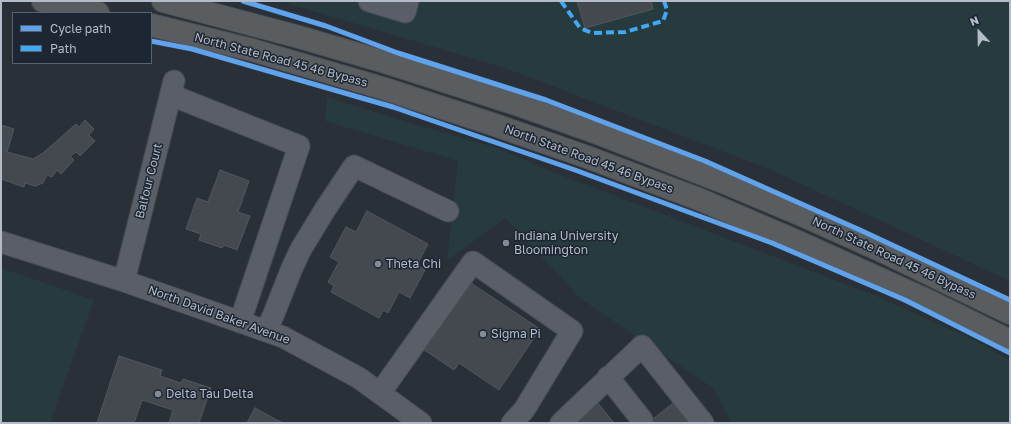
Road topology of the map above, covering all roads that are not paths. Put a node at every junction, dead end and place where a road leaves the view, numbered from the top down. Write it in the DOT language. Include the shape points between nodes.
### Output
graph roads {
  1 [pos="44,1"];
  2 [pos="163,1"];
  3 [pos="369,1"];
  4 [pos="408,1"];
  5 [pos="196,5"];
  6 [pos="94,12"];
  7 [pos="152,25"];
  8 [pos="188,34"];
  9 [pos="448,211"];
  10 [pos="1,242"];
  11 [pos="124,281"];
  12 [pos="1010,312"];
  13 [pos="240,322"];
  14 [pos="266,331"];
  15 [pos="1010,341"];
  16 [pos="608,378"];
  17 [pos="380,393"];
  18 [pos="642,420"];
  19 [pos="421,423"];
  20 [pos="512,423"];
  21 [pos="561,423"];
  22 [pos="703,423"];
  1 -- 6 [label="highway"];
  2 -- 5 [label="highway, North State Road 45 46 Bypass"];
  3 -- 4 [label="street" via="405,12"];
  5 -- 8 [label="highway"];
  5 -- 12 [label="highway, North State Road 45 46 Bypass" via="392,64 600,134 804,216"];
  7 -- 8 [label="highway, North State Road 45 46 Bypass"];
  8 -- 15 [label="highway, North State Road 45 46 Bypass" via="389,90 594,159 701,200 801,243"];
  9 -- 14 [label="street" via="354,166 301,249"];
  10 -- 11 [label="street, North David Baker Avenue"];
  11 -- 13 [label="street, North David Baker Avenue"];
  11 -- 13 [label="street, Balfour Court" via="172,88 299,146"];
  13 -- 14 [label="street, North David Baker Avenue"];
  14 -- 17 [label="street, North David Baker Avenue" via="283,337 352,374"];
  16 -- 18 [label="street"];
  16 -- 21 [label="street"];
  16 -- 22 [label="street" via="642,346"];
  17 -- 19 [label="street, North David Baker Avenue"];
  17 -- 20 [label="street" via="474,262 572,331 524,410"];
}
